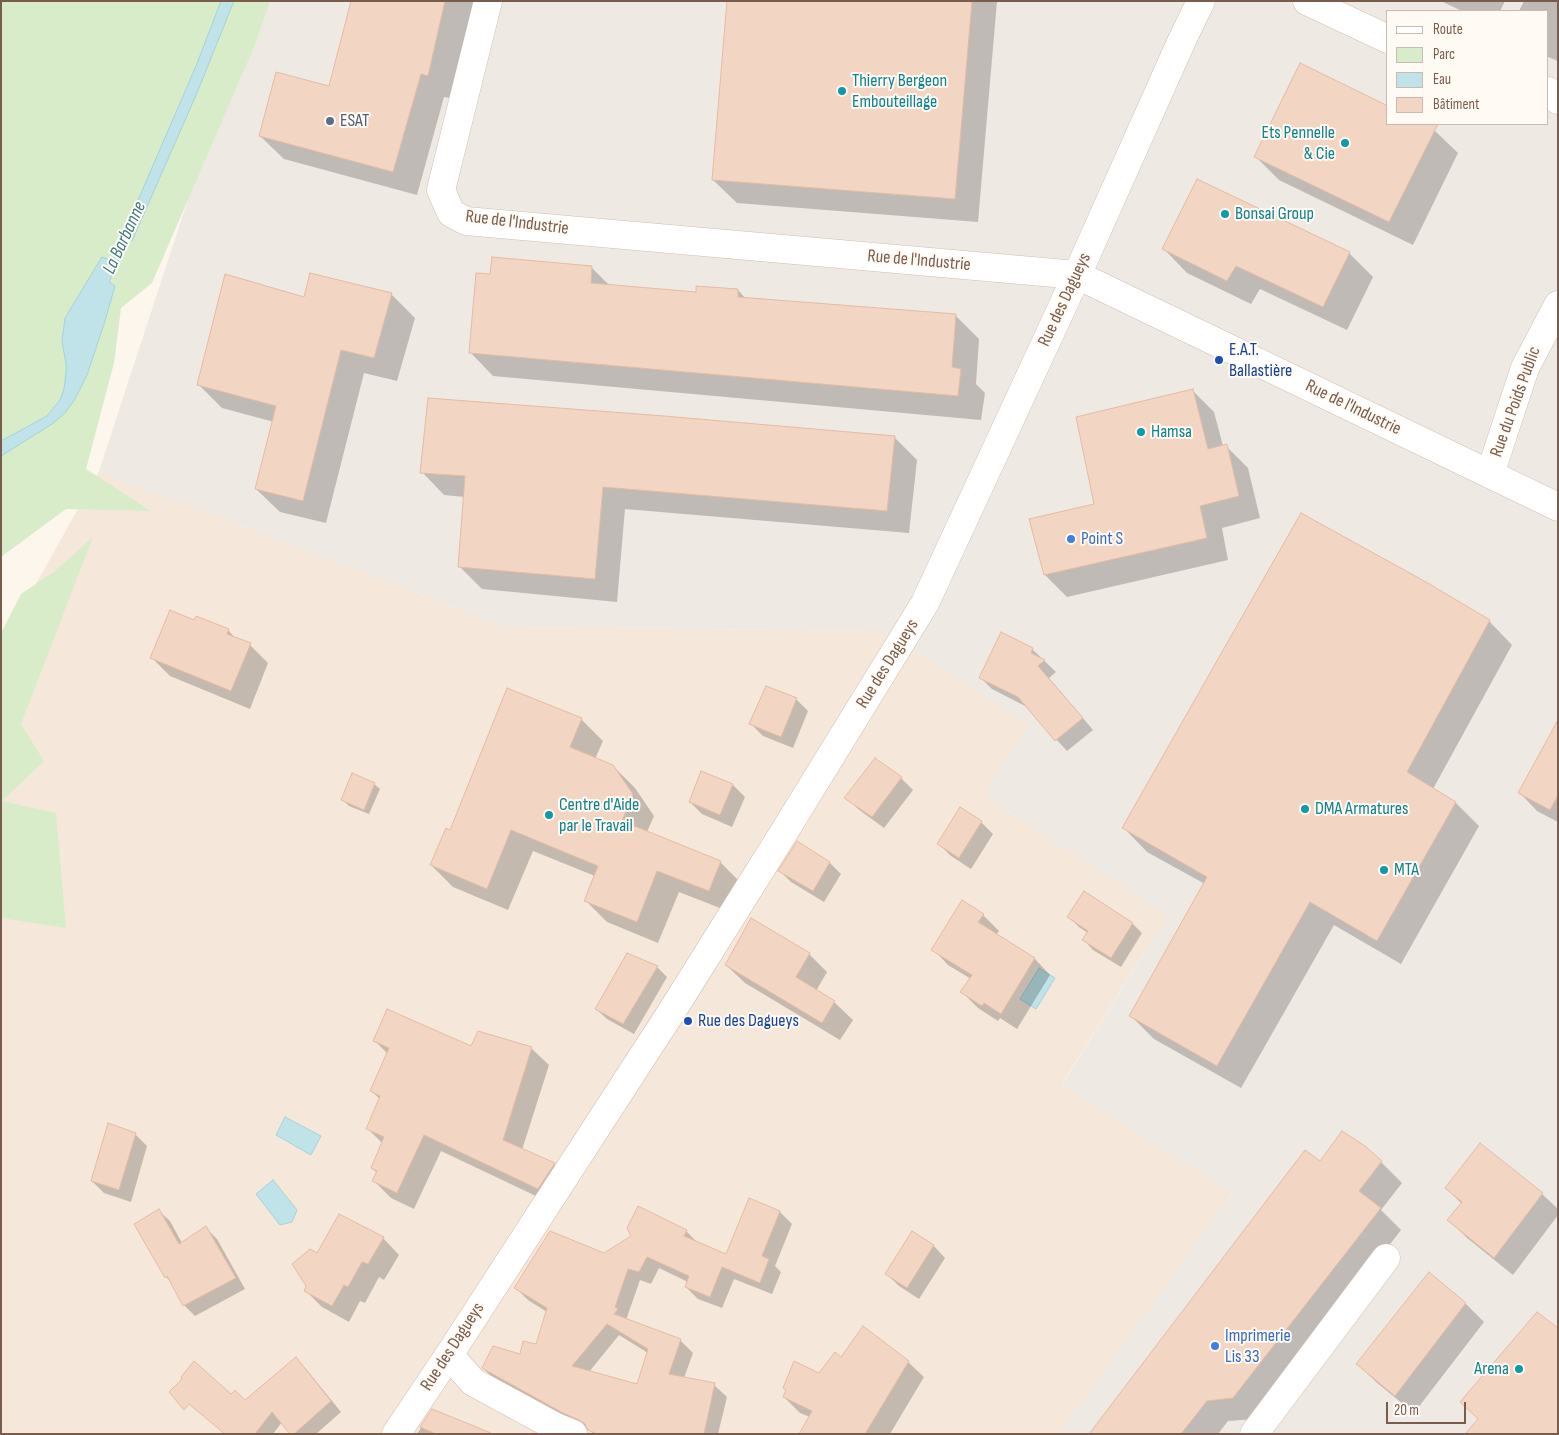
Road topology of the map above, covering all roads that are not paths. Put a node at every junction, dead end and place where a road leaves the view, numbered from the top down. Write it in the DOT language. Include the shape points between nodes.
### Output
graph roads {
  1 [pos="488,1"];
  2 [pos="1202,1"];
  3 [pos="1307,1"];
  4 [pos="1386,38"];
  5 [pos="1549,91"];
  6 [pos="1558,100"];
  7 [pos="1077,275"];
  8 [pos="1558,305"];
  9 [pos="1490,474"];
  10 [pos="1558,507"];
  11 [pos="1386,1258"];
  12 [pos="449,1354"];
  13 [pos="396,1434"];
  14 [pos="573,1434"];
  15 [pos="1254,1434"];
  1 -- 7 [label="street, Rue de l'Industrie" via="441,190 451,213 466,221"];
  2 -- 7 [label="street, Rue des Dagueys"];
  3 -- 4 [label="street"];
  5 -- 6 [label="street"];
  7 -- 9 [label="street, Rue de l'Industrie"];
  7 -- 12 [label="street, Rue des Dagueys" via="925,603 682,994"];
  8 -- 9 [label="street, Rue du Poids Public" via="1525,368"];
  9 -- 10 [label="street, Rue de l'Industrie"];
  11 -- 15 [label="street"];
  12 -- 13 [label="street, Rue des Dagueys"];
  12 -- 14 [label="street" via="473,1382"];
}
